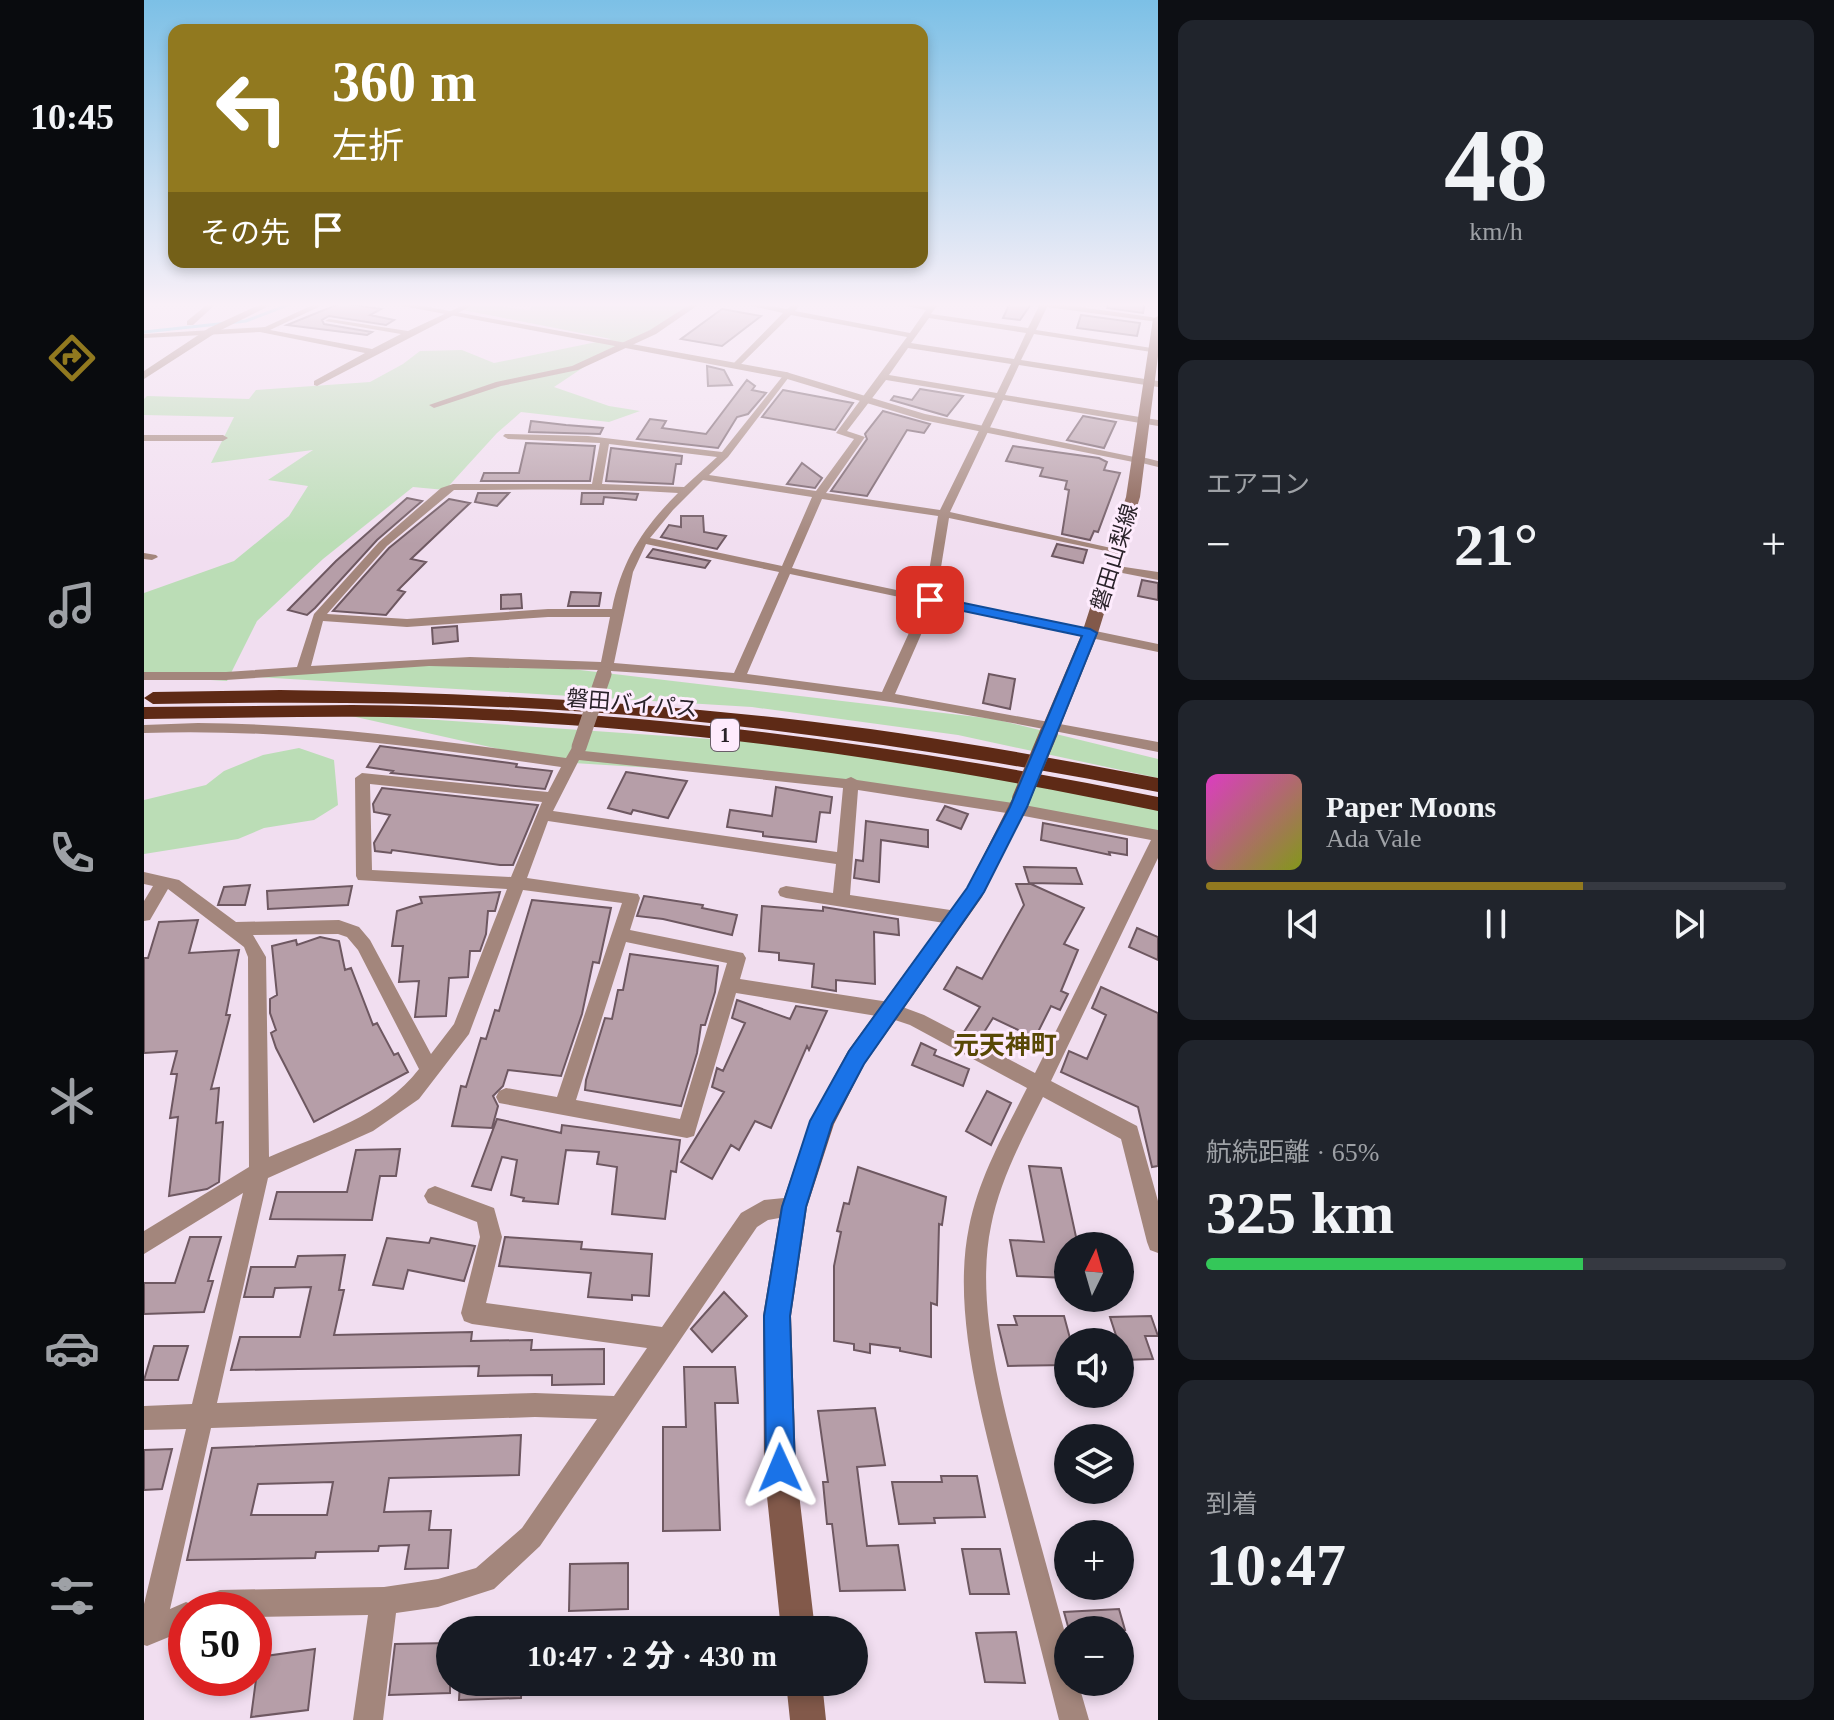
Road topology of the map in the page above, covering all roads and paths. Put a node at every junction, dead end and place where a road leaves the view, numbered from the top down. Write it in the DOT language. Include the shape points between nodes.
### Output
graph roads {
  1 [pos="502,383"];
  2 [pos="780,383"];
  3 [pos="815,383"];
  4 [pos="878,383"];
  5 [pos="919,383"];
  6 [pos="1006,383"];
  7 [pos="1154,384"];
  8 [pos="999,397"];
  9 [pos="866,398"];
  10 [pos="434,405"];
  11 [pos="1151,422"];
  12 [pos="983,430"];
  13 [pos="508,436"];
  14 [pos="144,438"];
  15 [pos="223,438"];
  16 [pos="605,442"];
  17 [pos="725,455"];
  18 [pos="1138,459"];
  19 [pos="1158,464"];
  20 [pos="701,477"];
  21 [pos="596,489"];
  22 [pos="687,490"];
  23 [pos="818,496"];
  24 [pos="944,514"];
  25 [pos="642,540"];
  26 [pos="1116,552"];
  27 [pos="1111,568"];
  28 [pos="786,570"];
  29 [pos="1158,576"];
  30 [pos="930,600"];
  31 [pos="617,613"];
  32 [pos="318,617"];
  33 [pos="1090,633"];
  34 [pos="1158,648"];
  35 [pos="303,670"];
  36 [pos="605,670"];
  37 [pos="144,676"];
  38 [pos="738,679"];
  39 [pos="144,689"];
  40 [pos="299,695"];
  41 [pos="144,698"];
  42 [pos="886,698"];
  43 [pos="144,716"];
  44 [pos="1050,728"];
  45 [pos="144,729"];
  46 [pos="1158,747"];
  47 [pos="574,755"];
  48 [pos="851,782"];
  49 [pos="1158,785"];
  50 [pos="1020,803"];
  51 [pos="1158,804"];
  52 [pos="548,806"];
  53 [pos="1158,836"];
  54 [pos="1158,842"];
  55 [pos="844,859"];
  56 [pos="144,878"];
  57 [pos="165,881"];
  58 [pos="518,883"];
  59 [pos="786,892"];
  60 [pos="841,900"];
  61 [pos="144,915"];
  62 [pos="957,918"];
  63 [pos="233,929"];
  64 [pos="619,934"];
  65 [pos="729,985"];
  66 [pos="889,1010"];
  67 [pos="430,1070"];
  68 [pos="1037,1083"];
  69 [pos="506,1097"];
  70 [pos="564,1107"];
  71 [pos="259,1172"];
  72 [pos="435,1196"];
  73 [pos="794,1207"];
  74 [pos="1158,1242"];
  75 [pos="144,1243"];
  76 [pos="667,1339"];
  77 [pos="619,1408"];
  78 [pos="202,1415"];
  79 [pos="144,1418"];
  80 [pos="384,1601"];
  81 [pos="272,1603"];
  82 [pos="796,1616"];
  83 [pos="168,1622"];
  84 [pos="147,1629"];
  85 [pos="805,1696"];
  86 [pos="368,1720"];
  87 [pos="808,1720"];
  88 [pos="1074,1720"];
  1 -- 10 [label="street"];
  2 -- 17 [label="street"];
  3 -- 9 [label="street"];
  4 -- 9 [label="street"];
  5 -- 8 [label="street"];
  6 -- 8 [label="street"];
  7 -- 11 [label="main road, 磐田山梨線"];
  8 -- 11 [label="street"];
  8 -- 12 [label="street"];
  9 -- 12 [label="street"];
  9 -- 23 [label="street" via="841,433 860,437"];
  11 -- 18 [label="main road, 磐田山梨線"];
  12 -- 18 [label="street"];
  12 -- 24 [label="street"];
  13 -- 16 [label="street"];
  14 -- 15 [label="street"];
  16 -- 17 [label="street"];
  16 -- 21 [label="street"];
  17 -- 20 [label="street"];
  18 -- 19 [label="street"];
  18 -- 26 [label="main road, 磐田山梨線"];
  20 -- 22 [label="street"];
  20 -- 23 [label="street"];
  21 -- 22 [label="street"];
  21 -- 32 [label="street" via="445,490 383,544"];
  22 -- 25 [label="street"];
  23 -- 24 [label="street"];
  23 -- 28 [label="street"];
  24 -- 26 [label="street"];
  24 -- 30 [label="street"];
  25 -- 28 [label="street"];
  25 -- 31 [label="street"];
  26 -- 27 [label="main road, 磐田山梨線"];
  27 -- 29 [label="street"];
  27 -- 33 [label="main road, 磐田山梨線"];
  28 -- 30 [label="street"];
  28 -- 38 [label="street"];
  30 -- 33 [label="street"];
  30 -- 42 [label="street"];
  31 -- 32 [label="street" via="407,623"];
  31 -- 36 [label="street"];
  32 -- 35 [label="street"];
  33 -- 34 [label="street"];
  33 -- 44 [label="main road, 磐田山梨線"];
  35 -- 36 [label="street" via="467,661"];
  35 -- 37 [label="street"];
  36 -- 38 [label="street"];
  36 -- 47 [label="street, bridge"];
  38 -- 42 [label="street"];
  39 -- 40 [label="highway"];
  40 -- 41 [label="highway, 磐田バイパス / 1"];
  40 -- 49 [label="highway, 磐田バイパス / 1" via="480,699 797,725 954,747"];
  42 -- 44 [label="street"];
  43 -- 51 [label="highway, 磐田バイパス / 1" via="475,714 790,741 951,763"];
  44 -- 46 [label="street"];
  44 -- 50 [label="main road, 磐田山梨線, bridge"];
  45 -- 47 [label="street" via="196,726 364,734"];
  47 -- 48 [label="street"];
  47 -- 52 [label="street"];
  48 -- 50 [label="street"];
  48 -- 55 [label="street"];
  50 -- 53 [label="street"];
  50 -- 62 [label="main road, 磐田山梨線"];
  52 -- 55 [label="street"];
  52 -- 58 [label="street"];
  52 -- 58 [label="street" via="362,778 364,876"];
  54 -- 68 [label="street"];
  55 -- 60 [label="street"];
  56 -- 57 [label="street"];
  57 -- 61 [label="street"];
  57 -- 63 [label="street"];
  58 -- 64 [label="street" via="632,898"];
  58 -- 67 [label="street" via="462,1028"];
  59 -- 60 [label="street"];
  60 -- 62 [label="street"];
  62 -- 66 [label="main road, 磐田山梨線"];
  63 -- 67 [label="street" via="339,927 353,932"];
  63 -- 71 [label="street" via="251,943 257,957"];
  64 -- 65 [label="street" via="737,958"];
  64 -- 70 [label="street"];
  65 -- 66 [label="street"];
  65 -- 70 [label="street" via="687,1129"];
  66 -- 68 [label="street"];
  66 -- 73 [label="main road, 磐田山梨線" via="822,1121"];
  67 -- 71 [label="street" via="412,1093 366,1125"];
  68 -- 74 [label="street" via="1130,1133"];
  68 -- 88 [label="street" via="991,1182 979,1230 976,1284 996,1424"];
  69 -- 70 [label="street"];
  71 -- 75 [label="street"];
  71 -- 78 [label="street"];
  72 -- 76 [label="street" via="486,1215 491,1237 472,1313"];
  73 -- 76 [label="street" via="764,1210 749,1220"];
  73 -- 82 [label="main road, 磐田山梨線" via="777,1316 780,1468"];
  76 -- 77 [label="street"];
  77 -- 78 [label="street" via="535,1405"];
  77 -- 80 [label="street" via="531,1537 484,1579"];
  78 -- 79 [label="street"];
  78 -- 84 [label="street"];
  80 -- 81 [label="street"];
  80 -- 86 [label="street"];
  83 -- 84 [label="street"];
  85 -- 87 [label="main road"];
}
